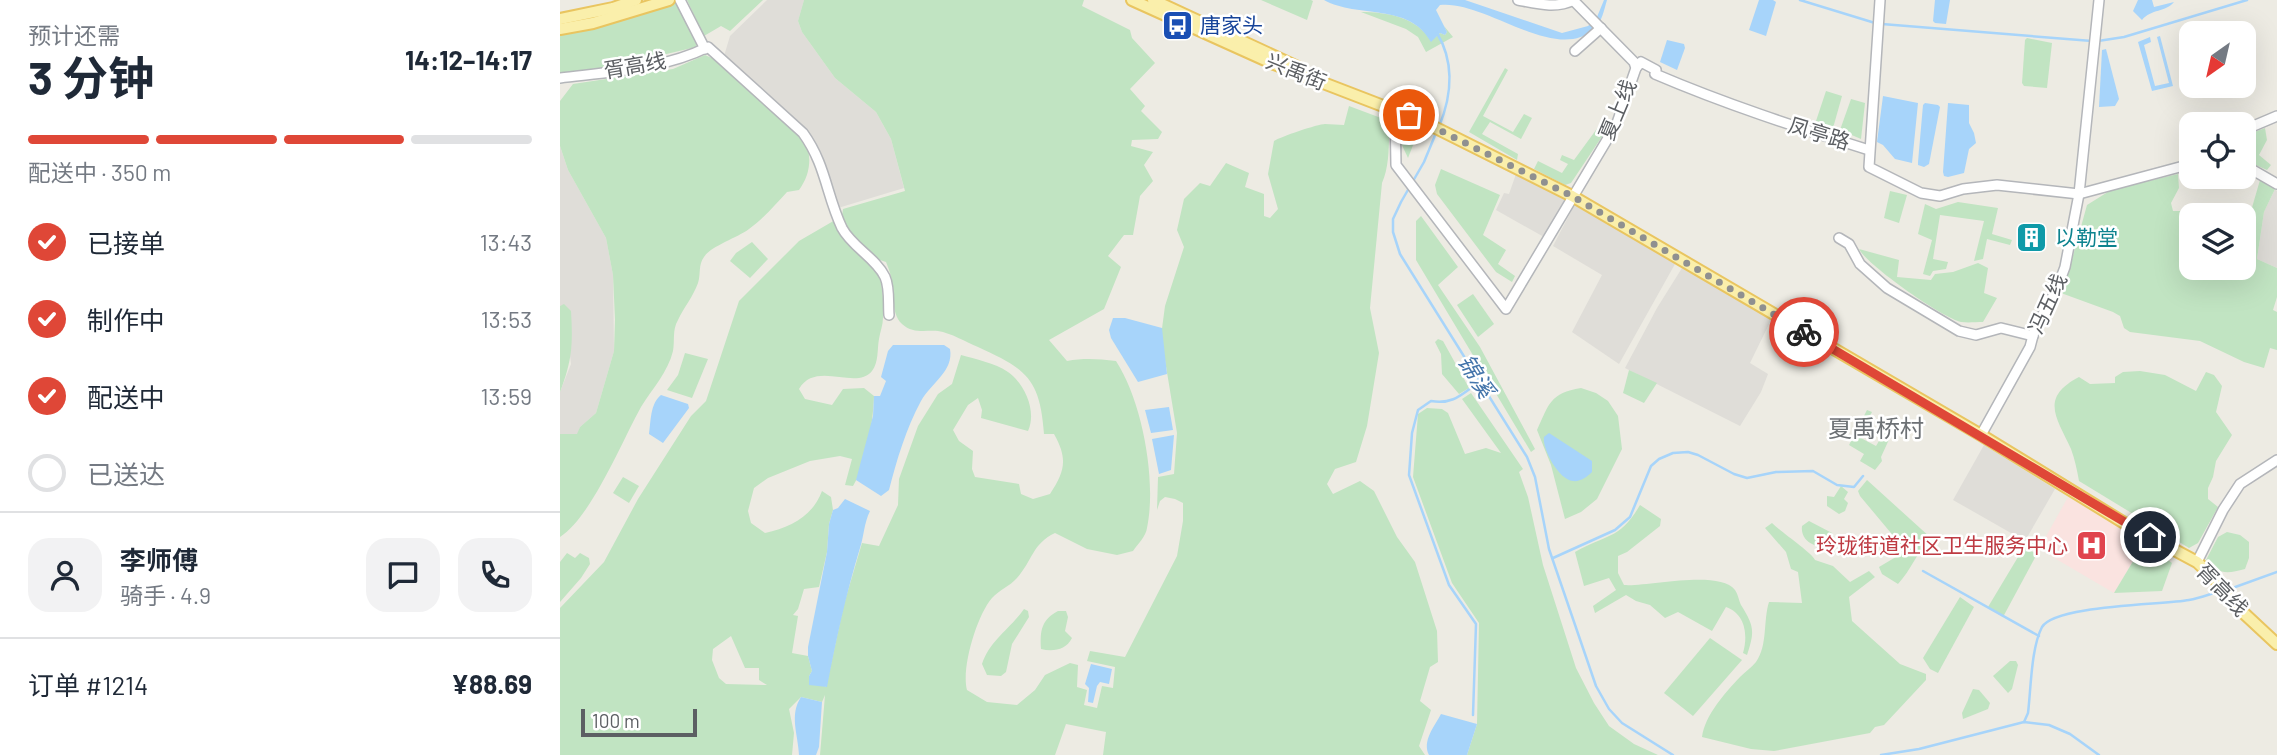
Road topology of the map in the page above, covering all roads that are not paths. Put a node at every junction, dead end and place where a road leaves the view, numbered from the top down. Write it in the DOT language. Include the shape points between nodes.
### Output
graph roads {
  1 [pos="636,0"];
  2 [pos="669,0"];
  3 [pos="680,0"];
  4 [pos="1132,0"];
  5 [pos="1153,0"];
  6 [pos="1518,0"];
  7 [pos="1573,0"];
  8 [pos="1880,0"];
  9 [pos="2099,0"];
  10 [pos="560,19"];
  11 [pos="1601,28"];
  12 [pos="560,29"];
  13 [pos="706,48"];
  14 [pos="1575,51"];
  15 [pos="1636,68"];
  16 [pos="560,78"];
  17 [pos="1345,91"];
  18 [pos="1395,109"];
  19 [pos="2277,116"];
  20 [pos="2256,125"];
  21 [pos="1868,150"];
  22 [pos="2179,167"];
  23 [pos="2256,172"];
  24 [pos="2277,184"];
  25 [pos="2079,194"];
  26 [pos="1572,196"];
  27 [pos="1839,238"];
  28 [pos="889,315"];
  29 [pos="2033,336"];
  30 [pos="1980,435"];
  31 [pos="2277,460"];
  32 [pos="2197,562"];
  33 [pos="2277,644"];
  1 -- 10 [label="main road"];
  2 -- 12 [label="main road"];
  3 -- 13 [label="street"];
  4 -- 17 [label="main road, 兴禹街"];
  5 -- 17 [label="main road, 兴禹街"];
  6 -- 7 [label="street" via="1548,5"];
  7 -- 11 [label="street, 夏上线"];
  8 -- 21 [label="street"];
  9 -- 25 [label="street, 冯五线"];
  11 -- 14 [label="street"];
  11 -- 15 [label="street, 夏上线"];
  13 -- 16 [label="street, 胥高线" via="632,69"];
  13 -- 28 [label="street" via="803,132 813,146 843,230 885,278"];
  15 -- 21 [label="street, 凤亭路" via="1642,62 1656,70 1655,74 1750,113"];
  15 -- 26 [label="street, 夏上线" via="1616,123"];
  17 -- 18 [label="main road, 兴禹街"];
  18 -- 26 [label="main road, 兴禹街"];
  18 -- 26 [label="street, 夏上线" via="1396,165 1506,309"];
  19 -- 20 [label="street"];
  21 -- 25 [label="street, 凤亭路" via="1869,167 1921,193 1940,196 1997,186"];
  22 -- 25 [label="street"];
  23 -- 24 [label="street"];
  25 -- 29 [label="street, 冯五线" via="2065,267"];
  26 -- 30 [label="main road, 胥高线"];
  27 -- 29 [label="street" via="1887,288 1959,331 1976,335 2001,328"];
  29 -- 30 [label="street, 冯五线"];
  30 -- 32 [label="main road, 胥高线"];
  31 -- 32 [label="street" via="2240,484"];
  32 -- 33 [label="main road, 胥高线"];
}
